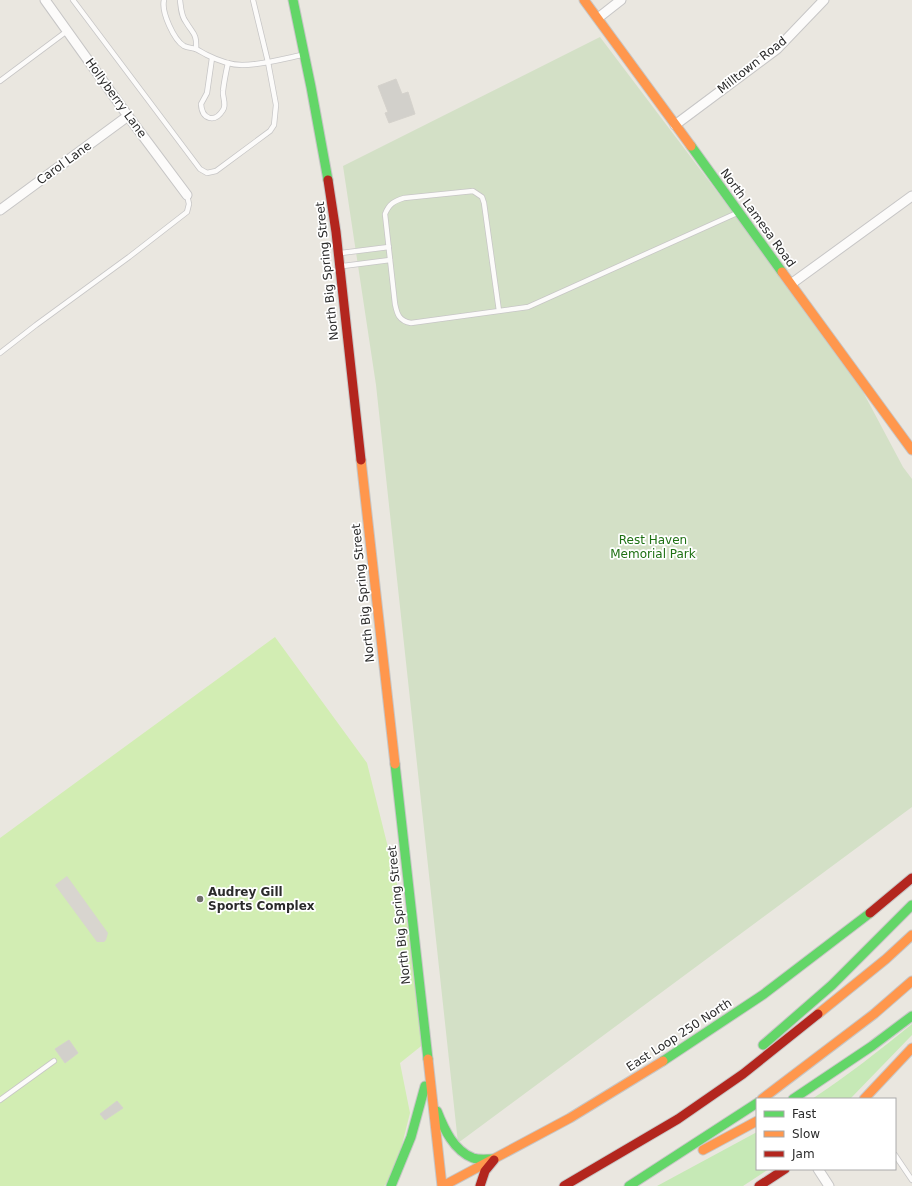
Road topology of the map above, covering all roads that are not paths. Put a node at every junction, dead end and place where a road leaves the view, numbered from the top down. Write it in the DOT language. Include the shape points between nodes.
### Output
graph roads {
  1 [pos="46,0"];
  2 [pos="73,0"];
  3 [pos="164,0"];
  4 [pos="180,0"];
  5 [pos="253,0"];
  6 [pos="293,0"];
  7 [pos="584,0"];
  8 [pos="621,0"];
  9 [pos="824,0"];
  10 [pos="598,18"];
  11 [pos="68,31"];
  12 [pos="196,49"];
  13 [pos="305,54"];
  14 [pos="212,58"];
  15 [pos="268,62"];
  16 [pos="228,63"];
  17 [pos="0,81"];
  18 [pos="128,116"];
  19 [pos="675,125"];
  20 [pos="187,195"];
  21 [pos="912,196"];
  22 [pos="0,210"];
  23 [pos="739,212"];
  24 [pos="389,247"];
  25 [pos="338,253"];
  26 [pos="390,260"];
  27 [pos="339,267"];
  28 [pos="791,284"];
  29 [pos="499,311"];
  30 [pos="0,354"];
  31 [pos="912,450"];
  32 [pos="912,878"];
  33 [pos="912,905"];
  34 [pos="912,935"];
  35 [pos="912,981"];
  36 [pos="912,1016"];
  37 [pos="912,1048"];
  38 [pos="755,1051"];
  39 [pos="54,1061"];
  40 [pos="428,1072"];
  41 [pos="714,1083"];
  42 [pos="431,1098"];
  43 [pos="763,1098"];
  44 [pos="794,1098"];
  45 [pos="865,1098"];
  46 [pos="0,1100"];
  47 [pos="756,1104"];
  48 [pos="756,1121"];
  49 [pos="896,1156"];
  50 [pos="495,1158"];
  51 [pos="610,1159"];
  52 [pos="783,1170"];
  53 [pos="819,1170"];
  54 [pos="912,1180"];
  55 [pos="391,1186"];
  56 [pos="442,1186"];
  57 [pos="480,1186"];
  58 [pos="564,1186"];
  59 [pos="629,1186"];
  60 [pos="634,1186"];
  61 [pos="759,1186"];
  62 [pos="829,1186"];
  1 -- 11 [label="street, Hollyberry Lane"];
  2 -- 15 [label="lane" via="204,173 216,171 270,131 274,125 276,106"];
  3 -- 12 [label="lane" via="166,18 172,30 184,46"];
  4 -- 12 [label="lane" via="185,22 196,36"];
  5 -- 15 [label="lane"];
  6 -- 13 [label="main road, North Big Spring Street"];
  7 -- 10 [label="main road, North Lamesa Road"];
  8 -- 10 [label="street"];
  9 -- 19 [label="street, Milltown Road" via="777,49"];
  10 -- 19 [label="main road, North Lamesa Road"];
  11 -- 17 [label="lane"];
  11 -- 18 [label="street, Hollyberry Lane"];
  12 -- 14 [label="lane"];
  13 -- 15 [label="lane"];
  13 -- 25 [label="main road, North Big Spring Street" via="330,191"];
  14 -- 16 [label="lane"];
  14 -- 16 [label="lane" via="207,93 201,104 206,117 215,117 224,109 222,92"];
  15 -- 16 [label="lane" via="241,65"];
  18 -- 20 [label="street, Hollyberry Lane"];
  18 -- 22 [label="street, Carol Lane"];
  19 -- 23 [label="main road, North Lamesa Road"];
  20 -- 30 [label="lane" via="187,212"];
  21 -- 28 [label="street"];
  23 -- 28 [label="main road, North Lamesa Road"];
  23 -- 29 [label="lane" via="528,307"];
  24 -- 25 [label="lane"];
  24 -- 26 [label="lane"];
  24 -- 29 [label="lane" via="385,214 394,201 473,191 479,194 484,203"];
  25 -- 27 [label="main road, North Big Spring Street"];
  26 -- 27 [label="lane"];
  26 -- 29 [label="lane" via="397,314 405,322"];
  27 -- 40 [label="main road, North Big Spring Street"];
  28 -- 31 [label="main road, North Lamesa Road"];
  32 -- 50 [label="main road, East Loop 250 North" via="764,994 662,1062 570,1118"];
  33 -- 38 [label="main road" via="832,985"];
  34 -- 51 [label="main road" via="846,992 743,1074 678,1119"];
  35 -- 43 [label="main road" via="874,1014"];
  36 -- 44 [label="main road"];
  37 -- 45 [label="main road"];
  39 -- 46 [label="lane"];
  40 -- 42 [label="main road, North Big Spring Street"];
  40 -- 55 [label="main road" via="421,1107"];
  41 -- 51 [label="main road"];
  42 -- 50 [label="main road" via="460,1150 475,1158"];
  42 -- 56 [label="main road, North Big Spring Street"];
  47 -- 59 [label="main road"];
  48 -- 60 [label="main road"];
  49 -- 54 [label="lane"];
  50 -- 56 [label="main road, East Loop 250 North"];
  50 -- 57 [label="main road"];
  51 -- 58 [label="main road"];
  52 -- 61 [label="main road"];
  53 -- 62 [label="street"];
}
